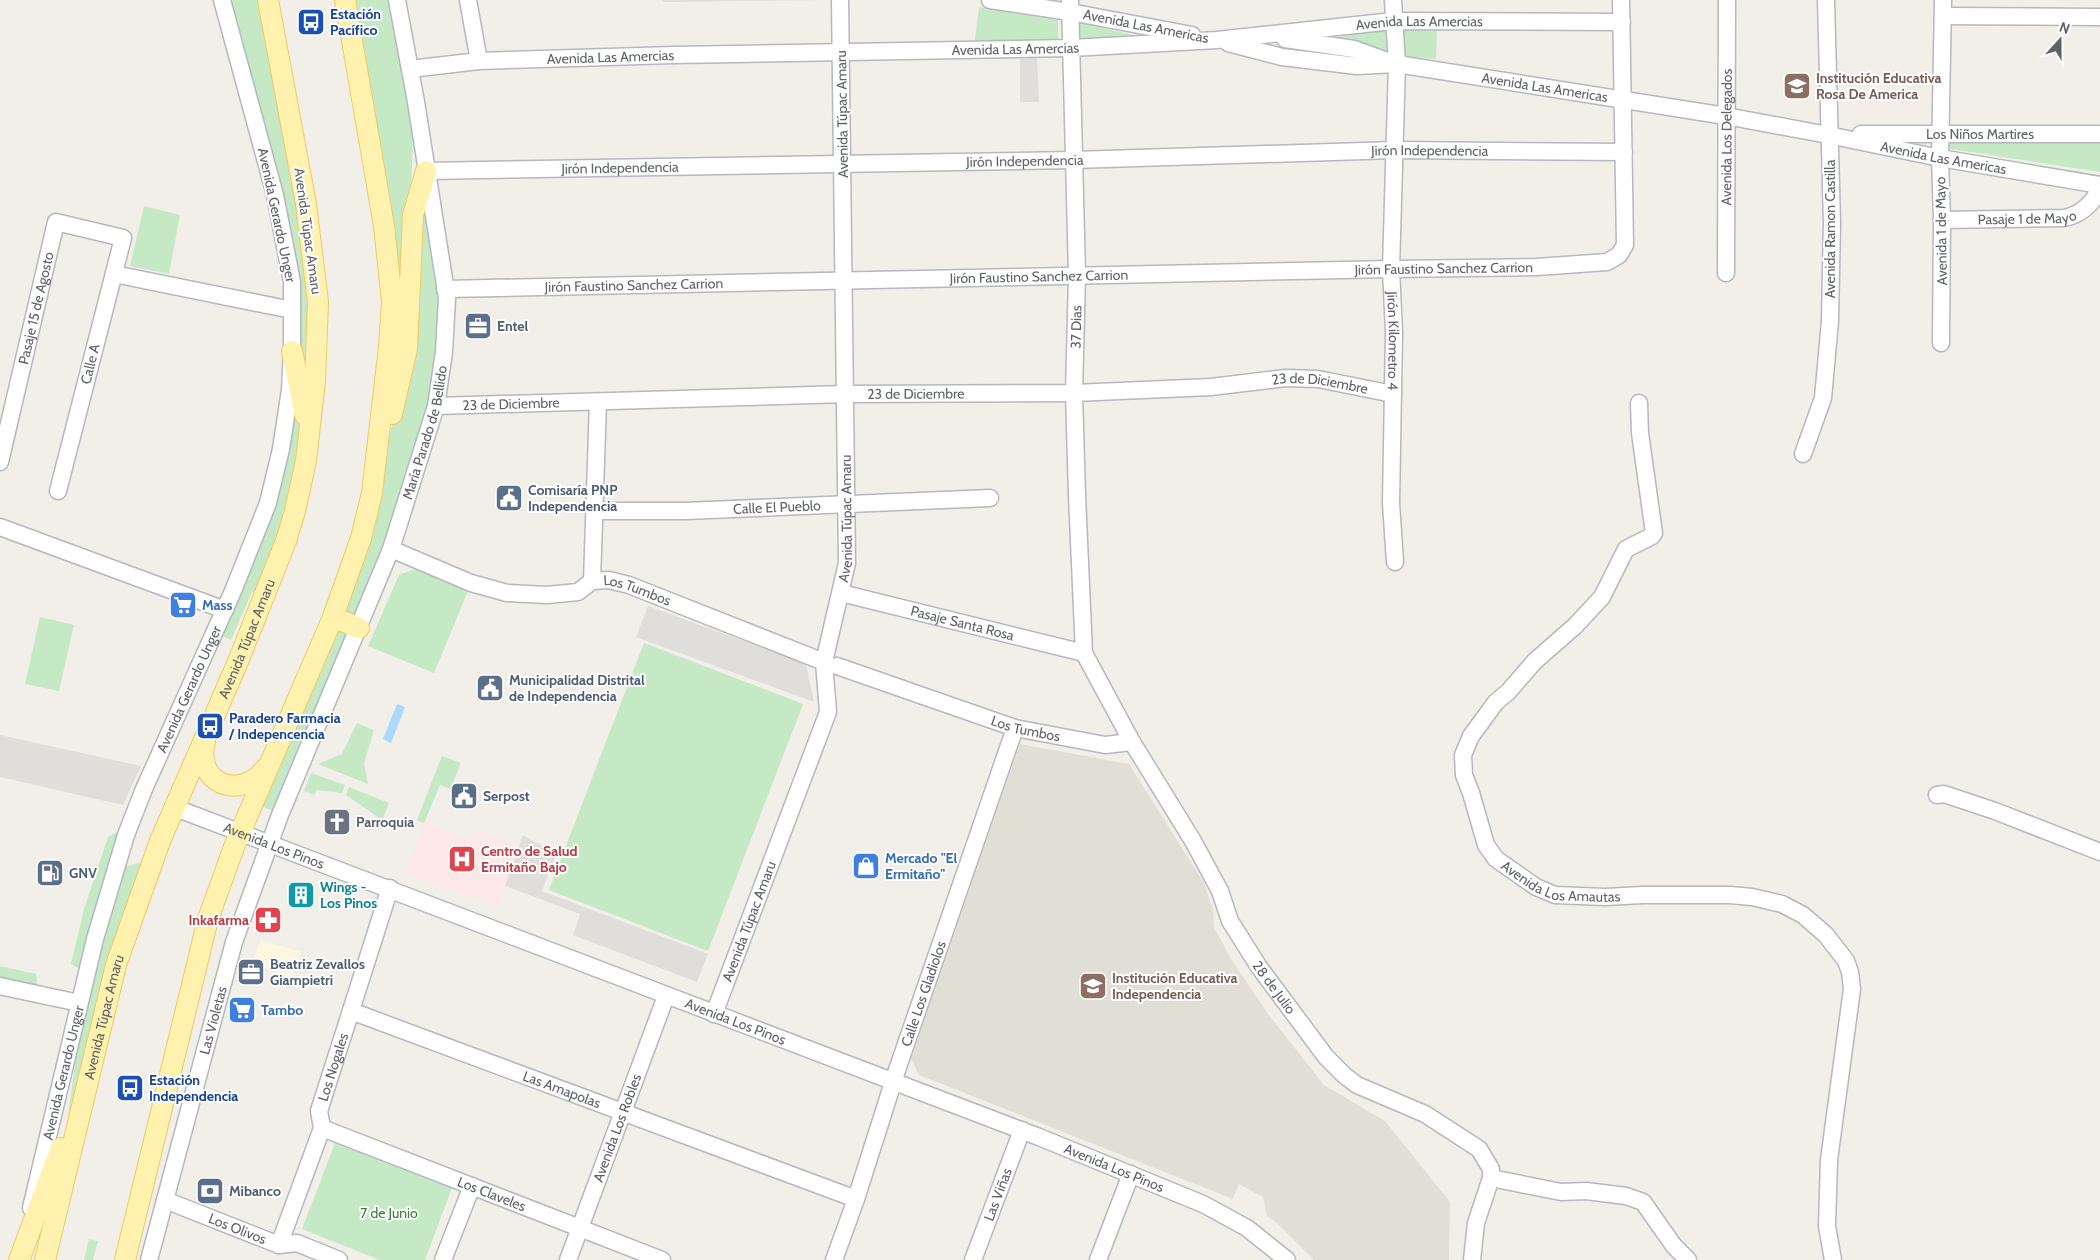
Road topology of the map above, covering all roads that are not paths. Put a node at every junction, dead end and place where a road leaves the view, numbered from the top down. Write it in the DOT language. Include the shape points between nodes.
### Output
graph roads {
  1 [pos="222,0"];
  2 [pos="268,0"];
  3 [pos="345,0"];
  4 [pos="397,0"];
  5 [pos="468,0"];
  6 [pos="840,0"];
  7 [pos="990,0"];
  8 [pos="1393,0"];
  9 [pos="1621,0"];
  10 [pos="1727,0"];
  11 [pos="1826,0"];
  12 [pos="1070,6"];
  13 [pos="1943,8"];
  14 [pos="2100,17"];
  15 [pos="1393,21"];
  16 [pos="1622,22"];
  17 [pos="1217,40"];
  18 [pos="1071,48"];
  19 [pos="841,53"];
  20 [pos="479,61"];
  21 [pos="1397,64"];
  22 [pos="410,69"];
  23 [pos="1624,100"];
  24 [pos="1726,116"];
  25 [pos="1940,134"];
  26 [pos="2100,134"];
  27 [pos="1828,135"];
  28 [pos="1395,150"];
  29 [pos="1624,152"];
  30 [pos="1940,158"];
  31 [pos="1074,160"];
  32 [pos="842,164"];
  33 [pos="426,171"];
  34 [pos="2100,187"];
  35 [pos="1942,220"];
  36 [pos="123,238"];
  37 [pos="1391,269"];
  38 [pos="1726,273"];
  39 [pos="114,274"];
  40 [pos="1077,275"];
  41 [pos="843,280"];
  42 [pos="445,289"];
  43 [pos="292,310"];
  44 [pos="1942,343"];
  45 [pos="292,351"];
  46 [pos="1074,393"];
  47 [pos="846,394"];
  48 [pos="1394,394"];
  49 [pos="598,402"];
  50 [pos="1639,403"];
  51 [pos="436,406"];
  52 [pos="310,436"];
  53 [pos="1803,454"];
  54 [pos="0,462"];
  55 [pos="58,490"];
  56 [pos="372,494"];
  57 [pos="990,498"];
  58 [pos="848,504"];
  59 [pos="594,511"];
  60 [pos="0,527"];
  61 [pos="391,549"];
  62 [pos="1395,562"];
  63 [pos="592,581"];
  64 [pos="841,592"];
  65 [pos="225,610"];
  66 [pos="333,617"];
  67 [pos="359,628"];
  68 [pos="1084,653"];
  69 [pos="831,664"];
  70 [pos="210,726"];
  71 [pos="1015,728"];
  72 [pos="1132,742"];
  73 [pos="270,762"];
  74 [pos="1937,795"];
  75 [pos="174,807"];
  76 [pos="240,832"];
  77 [pos="270,843"];
  78 [pos="2100,852"];
  79 [pos="390,888"];
  80 [pos="0,986"];
  81 [pos="666,996"];
  82 [pos="80,1003"];
  83 [pos="351,1011"];
  84 [pos="714,1014"];
  85 [pos="92,1064"];
  86 [pos="894,1082"];
  87 [pos="623,1112"];
  88 [pos="322,1128"];
  89 [pos="1022,1130"];
  90 [pos="1131,1174"];
  91 [pos="1491,1178"];
  92 [pos="472,1186"];
  93 [pos="856,1199"];
  94 [pos="165,1200"];
  95 [pos="580,1228"];
  96 [pos="279,1245"];
  97 [pos="19,1260"];
  98 [pos="45,1260"];
  99 [pos="125,1260"];
  100 [pos="149,1260"];
  101 [pos="339,1260"];
  102 [pos="443,1260"];
  103 [pos="568,1260"];
  104 [pos="662,1260"];
  105 [pos="834,1260"];
  106 [pos="973,1260"];
  107 [pos="1098,1260"];
  108 [pos="1287,1260"];
  109 [pos="1472,1260"];
  110 [pos="1688,1260"];
  111 [pos="1834,1260"];
  1 -- 43 [label="street, Avenida Gerardo Unger" via="275,195 292,282"];
  2 -- 52 [label="main road, Avenida Túpac Amaru" via="306,204 318,302"];
  3 -- 56 [label="main road" via="384,226 392,300"];
  4 -- 22 [label="street, María Parado de Bellido"];
  5 -- 20 [label="street"];
  6 -- 19 [label="street, Avenida Túpac Amaru"];
  7 -- 12 [label="street, Avenida Las Americas"];
  8 -- 15 [label="street, Jirón Kilometro 4"];
  9 -- 16 [label="street"];
  10 -- 24 [label="street, Avenida Los Delegados"];
  11 -- 27 [label="street, Avenida Ramon Castilla"];
  12 -- 17 [label="street, Avenida Las Americas"];
  12 -- 18 [label="street, 37 Dias"];
  13 -- 14 [label="street"];
  13 -- 25 [label="street, Avenida 1 de Mayo"];
  15 -- 16 [label="street, Avenida Las Amercias"];
  15 -- 17 [label="street, Avenida Las Amercias"];
  15 -- 21 [label="street, Jirón Kilometro 4"];
  16 -- 23 [label="street"];
  17 -- 18 [label="street, Avenida Las Amercias"];
  17 -- 21 [label="street, Avenida Las Americas" via="1282,57 1357,66"];
  18 -- 19 [label="street, Avenida Las Amercias"];
  18 -- 31 [label="street, 37 Dias"];
  19 -- 20 [label="street, Avenida Las Amercias"];
  19 -- 32 [label="street, Avenida Túpac Amaru"];
  20 -- 22 [label="street, Avenida Las Amercias"];
  21 -- 23 [label="street, Avenida Las Americas"];
  21 -- 28 [label="street, Jirón Kilometro 4"];
  22 -- 33 [label="street, María Parado de Bellido"];
  23 -- 24 [label="street, Avenida Las Americas"];
  23 -- 29 [label="street"];
  24 -- 27 [label="street, Avenida Las Americas"];
  24 -- 38 [label="street, Avenida Los Delegados"];
  25 -- 26 [label="street, Los Niños Martires"];
  25 -- 27 [label="street, Los Niños Martires"];
  25 -- 30 [label="street, Avenida 1 de Mayo"];
  27 -- 30 [label="street, Avenida Las Americas"];
  27 -- 53 [label="street, Avenida Ramon Castilla" via="1832,223 1830,321 1823,398"];
  28 -- 29 [label="street, Jirón Independencia"];
  28 -- 31 [label="street, Jirón Independencia"];
  28 -- 37 [label="street, Jirón Kilometro 4"];
  29 -- 37 [label="street, Jirón Faustino Sanchez Carrion" via="1625,245 1619,255 1608,262 1537,267"];
  30 -- 34 [label="street, Avenida Las Americas"];
  30 -- 35 [label="street, Avenida 1 de Mayo"];
  31 -- 32 [label="street, Jirón Independencia"];
  31 -- 40 [label="street, 37 Dias"];
  32 -- 33 [label="street, Jirón Independencia"];
  32 -- 41 [label="street, Avenida Túpac Amaru"];
  33 -- 42 [label="street, María Parado de Bellido"];
  33 -- 56 [label="main road" via="414,215 407,349"];
  34 -- 35 [label="street, Pasaje 1 de Mayo" via="2083,210 2064,218"];
  35 -- 44 [label="street, Avenida 1 de Mayo"];
  36 -- 39 [label="street, Calle A"];
  36 -- 54 [label="street, Pasaje 15 de Agosto" via="56,222"];
  37 -- 40 [label="street, Jirón Faustino Sanchez Carrion"];
  37 -- 48 [label="street, Jirón Kilometro 4"];
  39 -- 43 [label="street"];
  39 -- 55 [label="street, Calle A"];
  40 -- 41 [label="street, Jirón Faustino Sanchez Carrion"];
  40 -- 46 [label="street, 37 Dias"];
  41 -- 42 [label="street, Jirón Faustino Sanchez Carrion"];
  41 -- 47 [label="street, Avenida Túpac Amaru"];
  42 -- 51 [label="street, María Parado de Bellido" via="444,352"];
  43 -- 45 [label="street, Avenida Gerardo Unger"];
  45 -- 52 [label="main road"];
  45 -- 65 [label="street, Avenida Gerardo Unger" via="288,400 269,496"];
  46 -- 47 [label="street, 23 de Diciembre"];
  46 -- 48 [label="street, 23 de Diciembre" via="1211,387 1286,378 1318,379"];
  46 -- 68 [label="street, 37 Dias"];
  47 -- 49 [label="street, 23 de Diciembre"];
  47 -- 58 [label="street, Avenida Túpac Amaru"];
  48 -- 62 [label="street, Jirón Kilometro 4" via="1391,503"];
  49 -- 51 [label="street, 23 de Diciembre"];
  49 -- 59 [label="street"];
  50 -- 111 [label="street, Avenida Los Amautas" via="1654,533 1626,549 1602,597 1492,707 1465,746 1464,776 1486,845 1496,859 1555,896 1686,894 1764,899 1803,915 1840,952 1850,972 1852,989 1829,1160 1827,1226"];
  51 -- 61 [label="street, María Parado de Bellido"];
  52 -- 70 [label="main road, Avenida Túpac Amaru" via="296,511 286,541"];
  56 -- 66 [label="main road" via="361,538"];
  57 -- 58 [label="street, Calle El Pueblo"];
  58 -- 59 [label="street, Calle El Pueblo" via="685,511"];
  58 -- 64 [label="street, Avenida Túpac Amaru" via="847,563"];
  59 -- 63 [label="street"];
  60 -- 65 [label="street"];
  61 -- 63 [label="street, Los Tumbos" via="471,583 508,593 546,595 578,592"];
  61 -- 67 [label="street, María Parado de Bellido"];
  63 -- 69 [label="street, Los Tumbos" via="609,580 629,585"];
  64 -- 68 [label="street, Pasaje Santa Rosa"];
  64 -- 69 [label="street, Avenida Túpac Amaru"];
  65 -- 82 [label="street, Avenida Gerardo Unger" via="126,835"];
  66 -- 67 [label="main road"];
  66 -- 73 [label="main road"];
  67 -- 77 [label="street, María Parado de Bellido"];
  68 -- 72 [label="street, 28 de Julio"];
  69 -- 71 [label="street, Los Tumbos"];
  69 -- 84 [label="street, Avenida Túpac Amaru" via="828,712"];
  70 -- 73 [label="main road" via="204,759 212,776 220,782 234,786 248,784 259,777"];
  70 -- 75 [label="main road, Avenida Túpac Amaru"];
  71 -- 72 [label="street, Los Tumbos" via="1105,745"];
  71 -- 86 [label="street, Calle Los Gladiolos"];
  72 -- 91 [label="street, 28 de Julio" via="1220,891 1230,921 1259,967 1326,1056 1357,1085 1425,1114 1479,1149 1491,1169"];
  73 -- 76 [label="main road"];
  74 -- 78 [label="street" via="1944,794 1995,811"];
  75 -- 76 [label="street, Avenida Los Pinos"];
  75 -- 85 [label="main road, Avenida Túpac Amaru" via="116,965"];
  76 -- 77 [label="street, Avenida Los Pinos"];
  76 -- 99 [label="main road" via="208,919"];
  77 -- 79 [label="street, Avenida Los Pinos"];
  77 -- 94 [label="street, Las Violetas" via="234,942"];
  79 -- 81 [label="street, Avenida Los Pinos"];
  79 -- 83 [label="street, Los Nogales"];
  80 -- 82 [label="street"];
  81 -- 84 [label="street, Avenida Los Pinos"];
  81 -- 87 [label="street, Avenida Los Robles"];
  82 -- 97 [label="street, Avenida Gerardo Unger"];
  83 -- 87 [label="street, Las Amapolas"];
  83 -- 88 [label="street, Los Nogales" via="319,1111"];
  84 -- 86 [label="street, Avenida Los Pinos"];
  85 -- 97 [label="main road"];
  85 -- 98 [label="main road, Avenida Túpac Amaru"];
  86 -- 89 [label="street, Avenida Los Pinos"];
  86 -- 93 [label="street, Calle Los Gladiolos"];
  87 -- 93 [label="street, Las Amapolas"];
  87 -- 95 [label="street, Avenida Los Robles"];
  88 -- 92 [label="street, Los Claveles"];
  88 -- 96 [label="street, Los Nogales"];
  89 -- 90 [label="street, Avenida Los Pinos"];
  89 -- 106 [label="street, Las Viñas"];
  90 -- 107 [label="street"];
  90 -- 108 [label="street, Avenida Los Pinos" via="1203,1204 1247,1228"];
  91 -- 109 [label="street" via="1476,1223"];
  91 -- 110 [label="street" via="1561,1192 1586,1191 1626,1196 1643,1202"];
  92 -- 95 [label="street, Los Claveles"];
  92 -- 102 [label="street"];
  93 -- 105 [label="street, Calle Los Gladiolos"];
  94 -- 96 [label="street, Los Olivos"];
  94 -- 100 [label="street, Las Violetas"];
  95 -- 103 [label="street, Avenida Los Robles"];
  95 -- 104 [label="street, Los Claveles"];
  96 -- 101 [label="street, Los Olivos" via="296,1243"];
}
